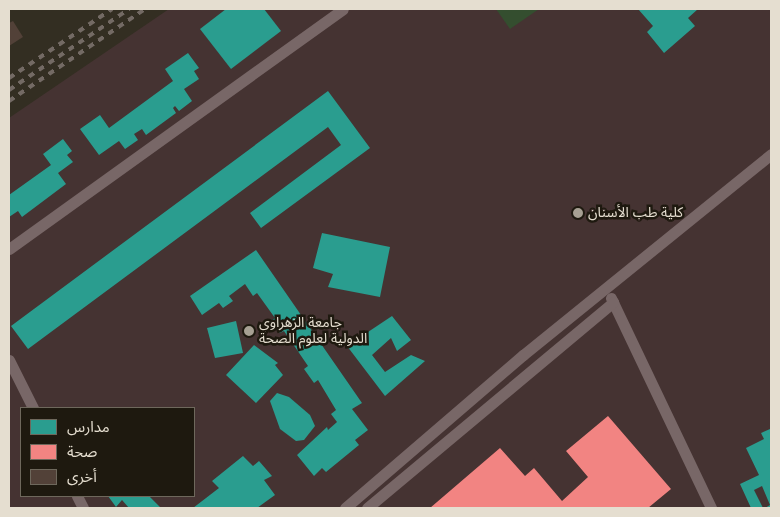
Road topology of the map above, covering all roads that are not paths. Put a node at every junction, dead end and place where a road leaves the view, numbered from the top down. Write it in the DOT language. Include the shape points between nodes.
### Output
graph roads {
  1 [pos="343,9"];
  2 [pos="771,154"];
  3 [pos="9,249"];
  4 [pos="606,288"];
  5 [pos="613,302"];
  6 [pos="9,360"];
  7 [pos="32,407"];
  8 [pos="345,508"];
  9 [pos="367,508"];
  10 [pos="711,508"];
  1 -- 3 [label="street"];
  2 -- 4 [label="street"];
  4 -- 5 [label="street"];
  4 -- 8 [label="street"];
  5 -- 9 [label="street"];
  5 -- 10 [label="street"];
  6 -- 7 [label="street"];
}
